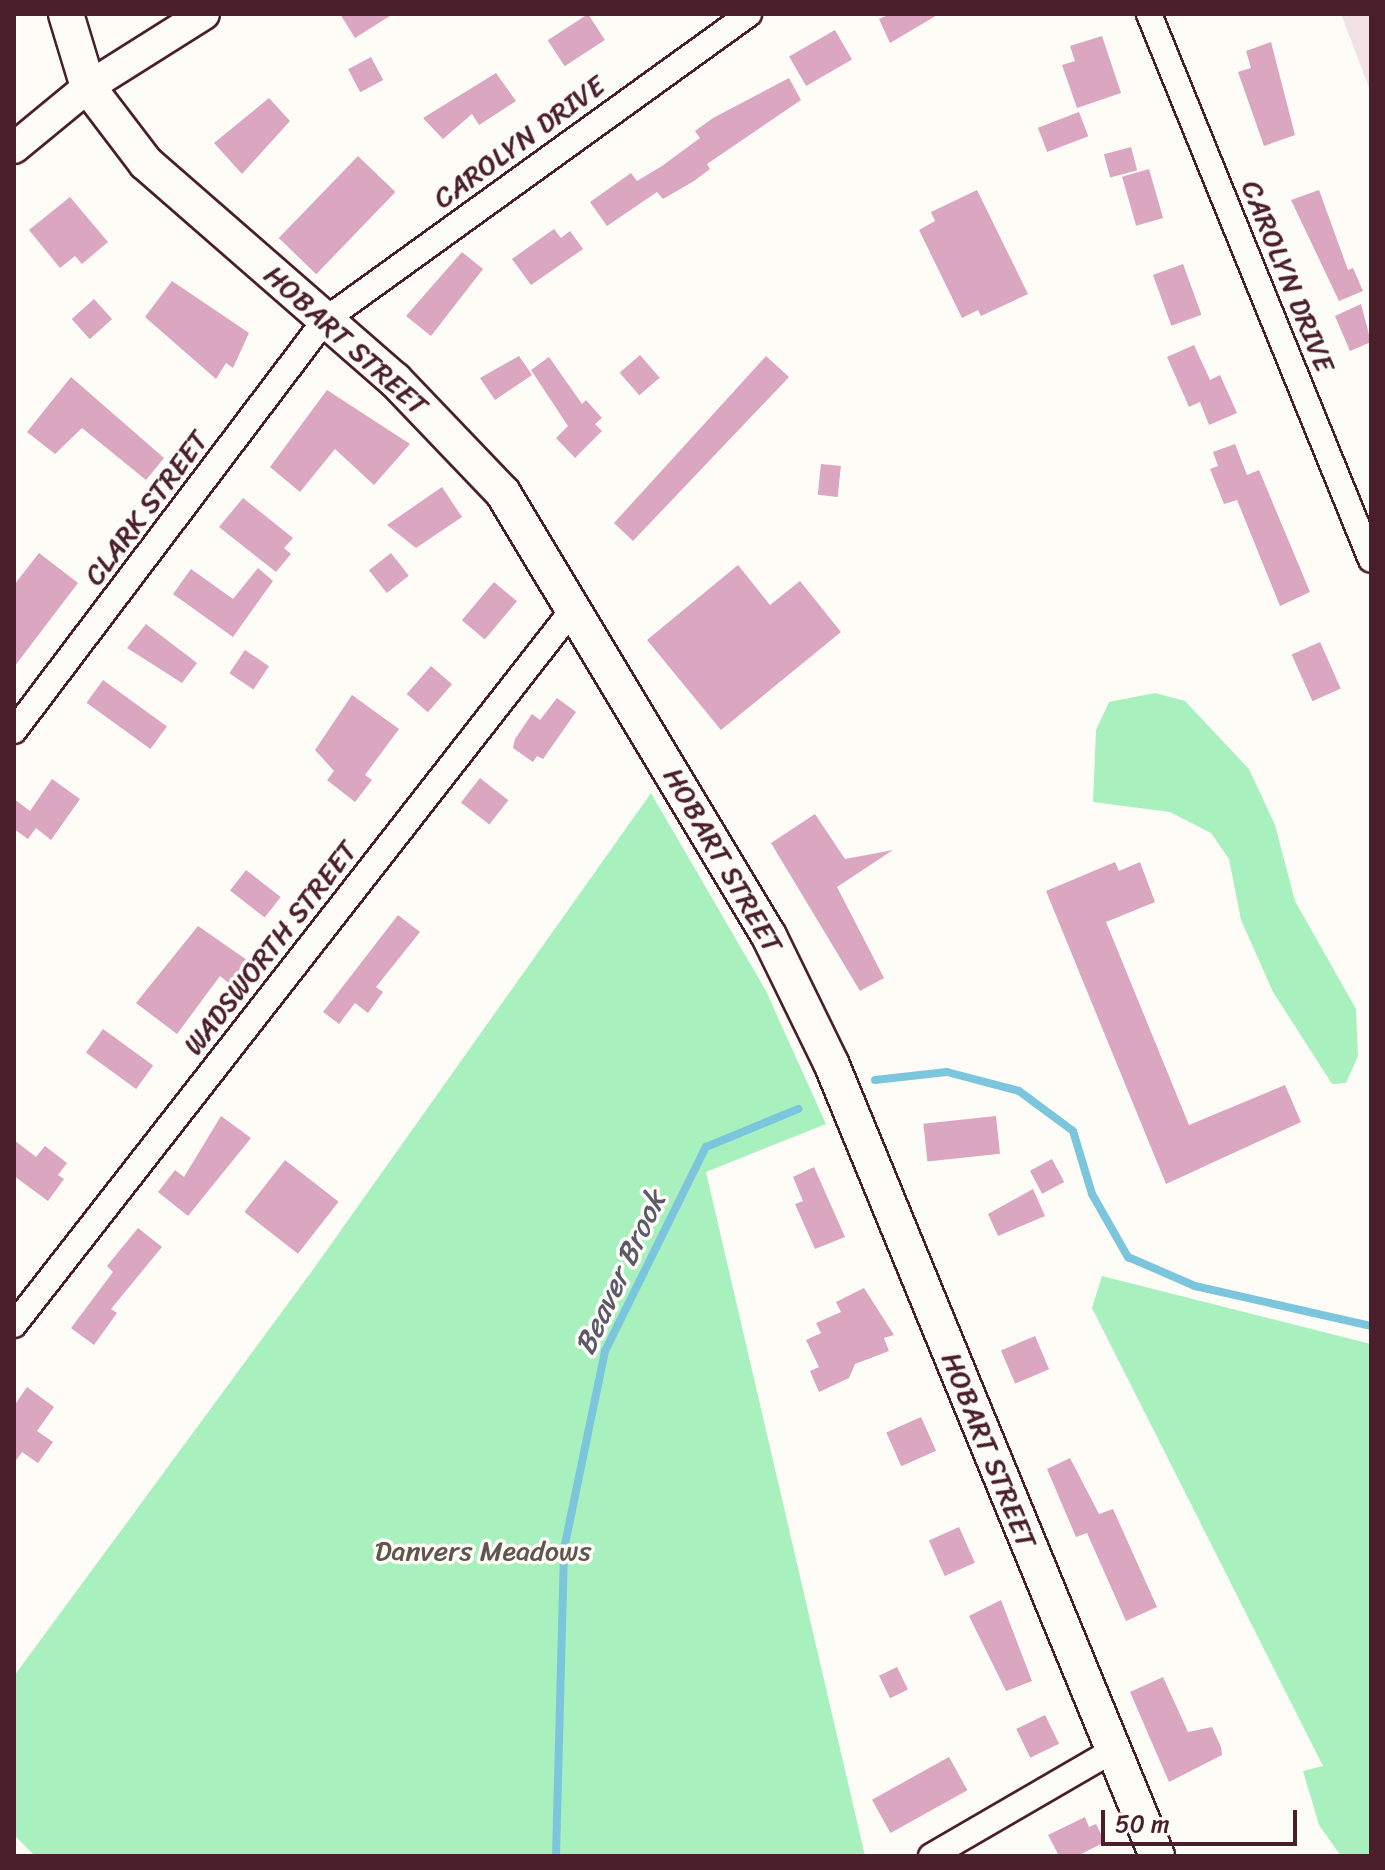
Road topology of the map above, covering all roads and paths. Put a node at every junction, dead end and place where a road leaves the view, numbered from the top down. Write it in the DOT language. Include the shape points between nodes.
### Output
graph roads {
  1 [pos="66,14"];
  2 [pos="204,14"];
  3 [pos="749,14"];
  4 [pos="1149,14"];
  5 [pos="88,87"];
  6 [pos="14,148"];
  7 [pos="325,320"];
  8 [pos="1371,560"];
  9 [pos="574,608"];
  10 [pos="14,731"];
  11 [pos="14,1325"];
  12 [pos="1112,1751"];
  13 [pos="931,1856"];
  14 [pos="1157,1856"];
  1 -- 5 [label="main road, HOBART STREET"];
  2 -- 5 [label="street"];
  3 -- 7 [label="street, CAROLYN DRIVE"];
  4 -- 8 [label="street, CAROLYN DRIVE"];
  5 -- 6 [label="street"];
  5 -- 7 [label="main road, HOBART STREET" via="146,163"];
  7 -- 9 [label="main road, HOBART STREET" via="482,467"];
  7 -- 10 [label="street, CLARK STREET"];
  9 -- 11 [label="street, WADSWORTH STREET"];
  9 -- 12 [label="main road, HOBART STREET" via="769,936 814,1025"];
  12 -- 13 [label="street"];
  12 -- 14 [label="main road, HOBART STREET"];
}
